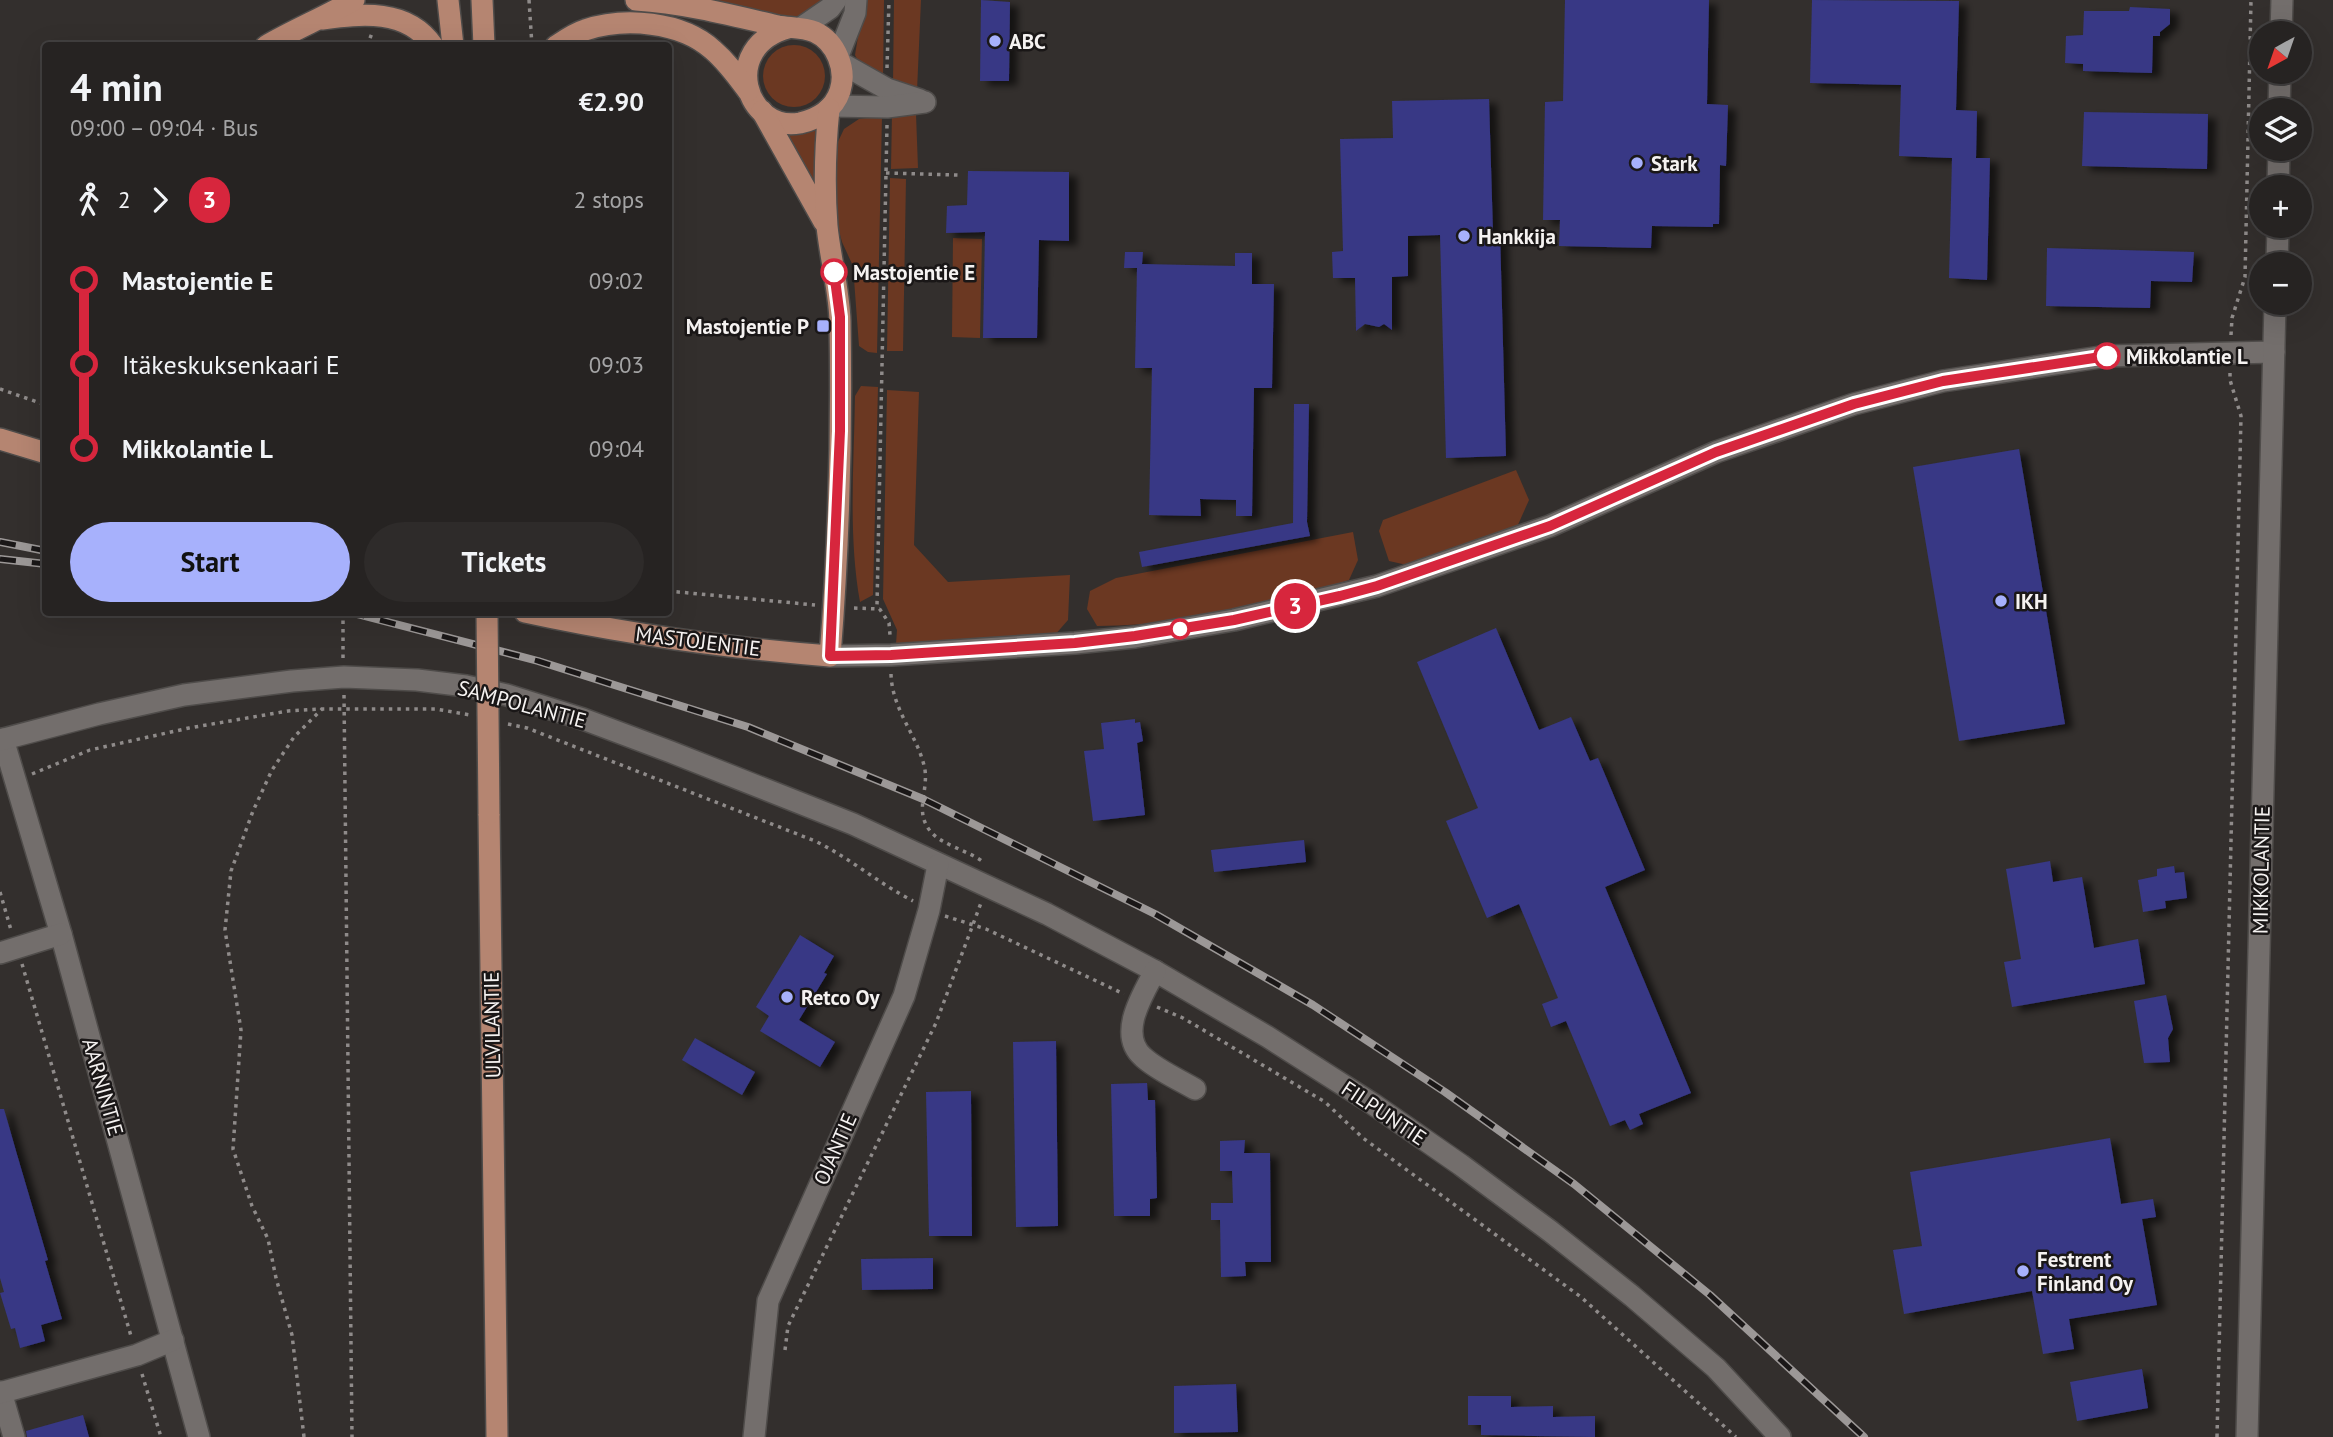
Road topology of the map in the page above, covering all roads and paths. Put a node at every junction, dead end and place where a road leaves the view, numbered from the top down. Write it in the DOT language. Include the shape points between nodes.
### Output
graph roads {
  1 [pos="354,0"];
  2 [pos="448,0"];
  3 [pos="482,0"];
  4 [pos="529,0"];
  5 [pos="636,0"];
  6 [pos="836,0"];
  7 [pos="856,0"];
  8 [pos="889,0"];
  9 [pos="2251,0"];
  10 [pos="2282,0"];
  11 [pos="322,19"];
  12 [pos="2281,21"];
  13 [pos="794,28"];
  14 [pos="273,42"];
  15 [pos="430,42"];
  16 [pos="453,42"];
  17 [pos="484,42"];
  18 [pos="532,42"];
  19 [pos="563,42"];
  20 [pos="839,60"];
  21 [pos="887,98"];
  22 [pos="756,103"];
  23 [pos="830,108"];
  24 [pos="886,173"];
  25 [pos="958,175"];
  26 [pos="827,227"];
  27 [pos="2276,315"];
  28 [pos="2230,352"];
  29 [pos="2274,352"];
  30 [pos="0,388"];
  31 [pos="42,404"];
  32 [pos="0,439"];
  33 [pos="42,452"];
  34 [pos="672,591"];
  35 [pos="834,607"];
  36 [pos="880,608"];
  37 [pos="343,616"];
  38 [pos="487,616"];
  39 [pos="546,616"];
  40 [pos="891,655"];
  41 [pos="830,656"];
  42 [pos="344,677"];
  43 [pos="322,709"];
  44 [pos="2,739"];
  45 [pos="938,865"];
  46 [pos="987,886"];
  47 [pos="0,892"];
  48 [pos="972,926"];
  49 [pos="61,934"];
  50 [pos="8,951"];
  51 [pos="1156,971"];
  52 [pos="1140,1001"];
  53 [pos="1195,1089"];
  54 [pos="173,1340"];
  55 [pos="784,1352"];
  56 [pos="137,1355"];
  57 [pos="1,1392"];
  58 [pos="14,1437"];
  59 [pos="161,1437"];
  60 [pos="199,1437"];
  61 [pos="304,1437"];
  62 [pos="352,1437"];
  63 [pos="497,1437"];
  64 [pos="754,1437"];
  65 [pos="1736,1437"];
  66 [pos="1780,1437"];
  67 [pos="2217,1437"];
  68 [pos="2247,1437"];
  1 -- 11 [label="main road"];
  2 -- 16 [label="main road"];
  3 -- 17 [label="main road"];
  4 -- 18 [label="path"];
  5 -- 13 [label="main road"];
  6 -- 13 [label="street" via="823,13"];
  7 -- 20 [label="street"];
  8 -- 21 [label="path"];
  9 -- 28 [label="path" via="2245,277 2232,318"];
  10 -- 12 [label="street"];
  11 -- 14 [label="main road"];
  11 -- 15 [label="main road" via="376,14 407,22"];
  13 -- 20 [label="main road" via="816,33"];
  13 -- 22 [label="main road" via="774,32 752,52 746,80"];
  19 -- 22 [label="main road" via="584,30 612,25 671,28 712,48"];
  20 -- 21 [label="street"];
  20 -- 23 [label="main road" via="840,91"];
  21 -- 23 [label="street"];
  21 -- 24 [label="path"];
  22 -- 23 [label="main road" via="778,121 796,124"];
  22 -- 26 [label="main road"];
  23 -- 26 [label="main road" via="824,165"];
  24 -- 25 [label="path"];
  24 -- 36 [label="path"];
  26 -- 35 [label="main road" via="840,317"];
  27 -- 29 [label="street, MIKKOLANTIE"];
  28 -- 29 [label="street"];
  28 -- 40 [label="street" via="2107,356 1943,381 1854,404 1716,452 1538,530 1377,586 1234,620 1075,643"];
  28 -- 67 [label="path" via="2230,380 2241,416"];
  29 -- 68 [label="street, MIKKOLANTIE"];
  30 -- 31 [label="path"];
  32 -- 33 [label="main road"];
  34 -- 35 [label="path"];
  35 -- 36 [label="path"];
  35 -- 41 [label="main road"];
  36 -- 40 [label="path" via="889,623"];
  37 -- 42 [label="path"];
  38 -- 63 [label="main road, ULVILANTIE, bridge"];
  39 -- 41 [label="main road, MASTOJENTIE" via="665,639"];
  40 -- 41 [label="street"];
  40 -- 46 [label="path" via="891,685 924,766 922,818 932,834 993,870"];
  42 -- 44 [label="street, SAMPOLANTIE" via="184,695"];
  42 -- 45 [label="street, SAMPOLANTIE" via="466,686 583,719 853,824"];
  42 -- 62 [label="path"];
  43 -- 61 [label="path" via="294,737 253,811 231,871 226,930 241,1030 233,1149 251,1206 268,1239 292,1335"];
  44 -- 49 [label="street, AARNINTIE"];
  45 -- 46 [label="street, FILPUNTIE"];
  45 -- 64 [label="street, OJANTIE" via="904,996 768,1301"];
  46 -- 48 [label="path"];
  46 -- 51 [label="street, FILPUNTIE"];
  47 -- 50 [label="path"];
  48 -- 52 [label="path"];
  48 -- 55 [label="path" via="936,1023 788,1326"];
  49 -- 50 [label="street"];
  49 -- 54 [label="street, AARNINTIE"];
  50 -- 56 [label="path"];
  51 -- 52 [label="street"];
  51 -- 66 [label="street, FILPUNTIE" via="1373,1104 1550,1231 1716,1368"];
  52 -- 53 [label="street" via="1132,1030 1142,1056"];
  52 -- 65 [label="path" via="1184,1018 1325,1102 1363,1138 1581,1297"];
  54 -- 56 [label="street"];
  54 -- 60 [label="street, AARNINTIE"];
  56 -- 57 [label="street"];
  56 -- 59 [label="path"];
  57 -- 58 [label="street"];
}
